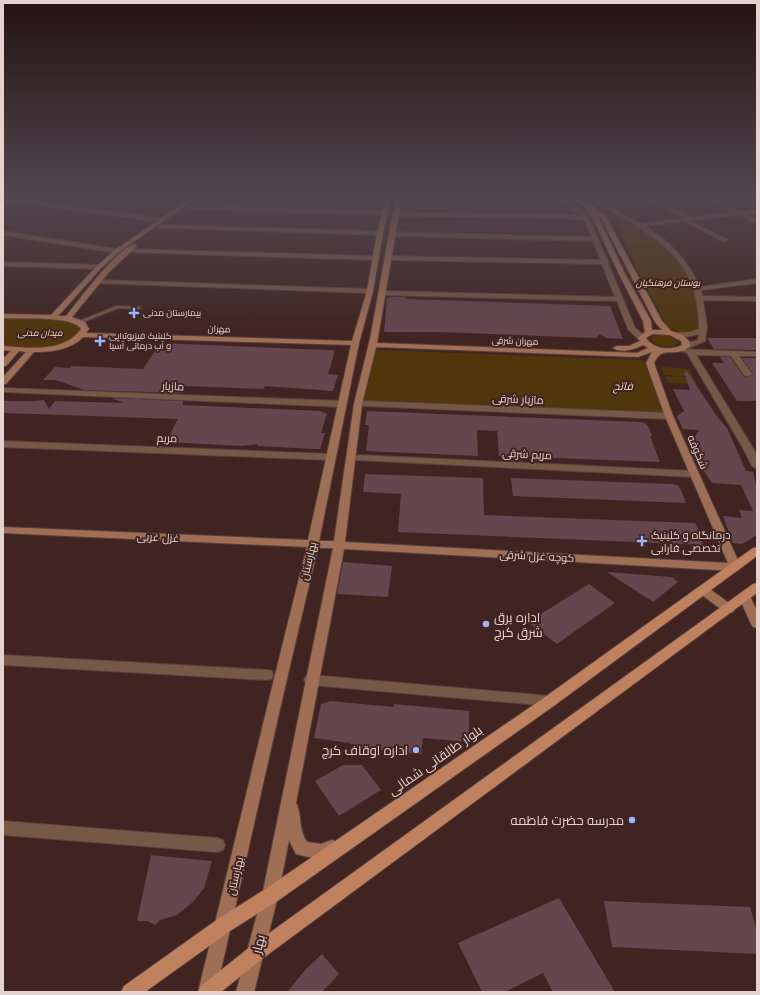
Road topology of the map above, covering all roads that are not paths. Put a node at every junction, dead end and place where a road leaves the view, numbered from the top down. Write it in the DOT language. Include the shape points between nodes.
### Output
graph roads {
  1 [pos="63,242"];
  2 [pos="129,242"];
  3 [pos="139,242"];
  4 [pos="378,242"];
  5 [pos="390,242"];
  6 [pos="597,242"];
  7 [pos="607,242"];
  8 [pos="617,242"];
  9 [pos="664,242"];
  10 [pos="117,251"];
  11 [pos="127,251"];
  12 [pos="376,258"];
  13 [pos="387,258"];
  14 [pos="606,262"];
  15 [pos="3,264"];
  16 [pos="99,267"];
  17 [pos="757,281"];
  18 [pos="97,282"];
  19 [pos="697,289"];
  20 [pos="370,291"];
  21 [pos="382,293"];
  22 [pos="700,298"];
  23 [pos="757,298"];
  24 [pos="620,299"];
  25 [pos="139,308"];
  26 [pos="3,316"];
  27 [pos="53,317"];
  28 [pos="68,318"];
  29 [pos="79,322"];
  30 [pos="703,330"];
  31 [pos="673,334"];
  32 [pos="82,335"];
  33 [pos="645,338"];
  34 [pos="373,342"];
  35 [pos="355,343"];
  36 [pos="3,348"];
  37 [pos="17,349"];
  38 [pos="658,349"];
  39 [pos="688,349"];
  40 [pos="32,350"];
  41 [pos="678,350"];
  42 [pos="734,354"];
  43 [pos="757,354"];
  44 [pos="3,364"];
  45 [pos="748,374"];
  46 [pos="3,382"];
  47 [pos="3,390"];
  48 [pos="342,404"];
  49 [pos="366,404"];
  50 [pos="669,416"];
  51 [pos="3,444"];
  52 [pos="752,448"];
  53 [pos="331,457"];
  54 [pos="359,458"];
  55 [pos="757,466"];
  56 [pos="694,474"];
  57 [pos="3,530"];
  58 [pos="312,544"];
  59 [pos="339,545"];
  60 [pos="757,551"];
  61 [pos="735,567"];
  62 [pos="757,587"];
  63 [pos="703,590"];
  64 [pos="745,597"];
  65 [pos="729,608"];
  66 [pos="757,624"];
  67 [pos="3,660"];
  68 [pos="267,675"];
  69 [pos="311,680"];
  70 [pos="550,701"];
  71 [pos="290,789"];
  72 [pos="3,828"];
  73 [pos="352,839"];
  74 [pos="217,845"];
  75 [pos="270,896"];
  76 [pos="224,925"];
  77 [pos="256,953"];
  78 [pos="130,992"];
  79 [pos="207,992"];
  80 [pos="246,992"];
  1 -- 10 [label="street"];
  2 -- 10 [label="main road"];
  3 -- 11 [label="main road"];
  4 -- 12 [label="main road, بهارستان"];
  5 -- 13 [label="main road"];
  6 -- 14 [label="street"];
  7 -- 33 [label="main road" via="647,321"];
  8 -- 31 [label="main road" via="659,322"];
  9 -- 19 [label="street" via="681,257"];
  10 -- 16 [label="main road"];
  11 -- 12 [label="street"];
  11 -- 18 [label="main road"];
  12 -- 20 [label="main road, بهارستان"];
  13 -- 14 [label="street"];
  13 -- 21 [label="main road"];
  14 -- 24 [label="street"];
  15 -- 16 [label="street"];
  16 -- 27 [label="main road"];
  17 -- 19 [label="street"];
  18 -- 20 [label="street"];
  18 -- 28 [label="main road"];
  19 -- 22 [label="street"];
  20 -- 35 [label="main road, بهارستان"];
  21 -- 24 [label="street"];
  21 -- 34 [label="main road"];
  22 -- 23 [label="street"];
  22 -- 30 [label="street"];
  24 -- 33 [label="street" via="632,329"];
  25 -- 29 [label="lane" via="117,307"];
  26 -- 27 [label="main road"];
  27 -- 28 [label="main road"];
  28 -- 29 [label="main road"];
  29 -- 32 [label="main road" via="85,329"];
  30 -- 31 [label="street" via="691,334"];
  30 -- 39 [label="street" via="701,341"];
  31 -- 33 [label="main road, مهران شرقی"];
  31 -- 39 [label="main road" via="685,340"];
  32 -- 35 [label="main road, مهران"];
  32 -- 40 [label="main road" via="62,346"];
  33 -- 34 [label="main road, مهران شرقی" via="630,348"];
  33 -- 38 [label="main road"];
  34 -- 38 [label="main road, مهران شرقی" via="638,355"];
  34 -- 59 [label="main road" via="358,404"];
  35 -- 48 [label="main road, بهارستان"];
  36 -- 37 [label="main road"];
  37 -- 40 [label="main road"];
  37 -- 44 [label="main road"];
  38 -- 41 [label="main road"];
  38 -- 50 [label="main road, شکوفه" via="650,363"];
  39 -- 41 [label="street"];
  39 -- 42 [label="street"];
  39 -- 52 [label="street"];
  40 -- 46 [label="main road"];
  42 -- 43 [label="street"];
  42 -- 45 [label="street"];
  47 -- 48 [label="street, مازیار"];
  48 -- 53 [label="main road, بهارستان"];
  49 -- 50 [label="street, مازیار شرقی"];
  50 -- 56 [label="main road, شکوفه"];
  51 -- 53 [label="street, مریم"];
  52 -- 55 [label="street"];
  53 -- 58 [label="main road, بهارستان"];
  54 -- 56 [label="street, مریم شرقی"];
  56 -- 61 [label="main road, شکوفه"];
  57 -- 58 [label="main road, غزل غربی"];
  58 -- 59 [label="main road, غزل غربی"];
  58 -- 76 [label="main road, بهارستان"];
  59 -- 61 [label="main road, کوچه غزل شرقی"];
  59 -- 69 [label="main road"];
  60 -- 61 [label="main road, بلوار طالقانی شمالی"];
  61 -- 63 [label="main road, بلوار طالقانی شمالی"];
  62 -- 64 [label="main road"];
  63 -- 65 [label="main road"];
  63 -- 70 [label="main road, بلوار طالقانی شمالی"];
  64 -- 65 [label="main road"];
  64 -- 66 [label="main road"];
  65 -- 77 [label="main road"];
  67 -- 68 [label="street"];
  69 -- 70 [label="street"];
  69 -- 71 [label="main road"];
  70 -- 73 [label="main road, بلوار طالقانی شمالی"];
  71 -- 73 [label="main road" via="291,827 302,849 321,852"];
  71 -- 75 [label="main road"];
  72 -- 74 [label="street"];
  73 -- 75 [label="main road, بلوار طالقانی شمالی"];
  75 -- 76 [label="main road, بلوار طالقانی شمالی"];
  75 -- 77 [label="main road, بهار"];
  76 -- 78 [label="main road, بلوار طالقانی شمالی"];
  76 -- 79 [label="main road"];
  77 -- 79 [label="main road"];
  77 -- 80 [label="main road, بهار"];
}
